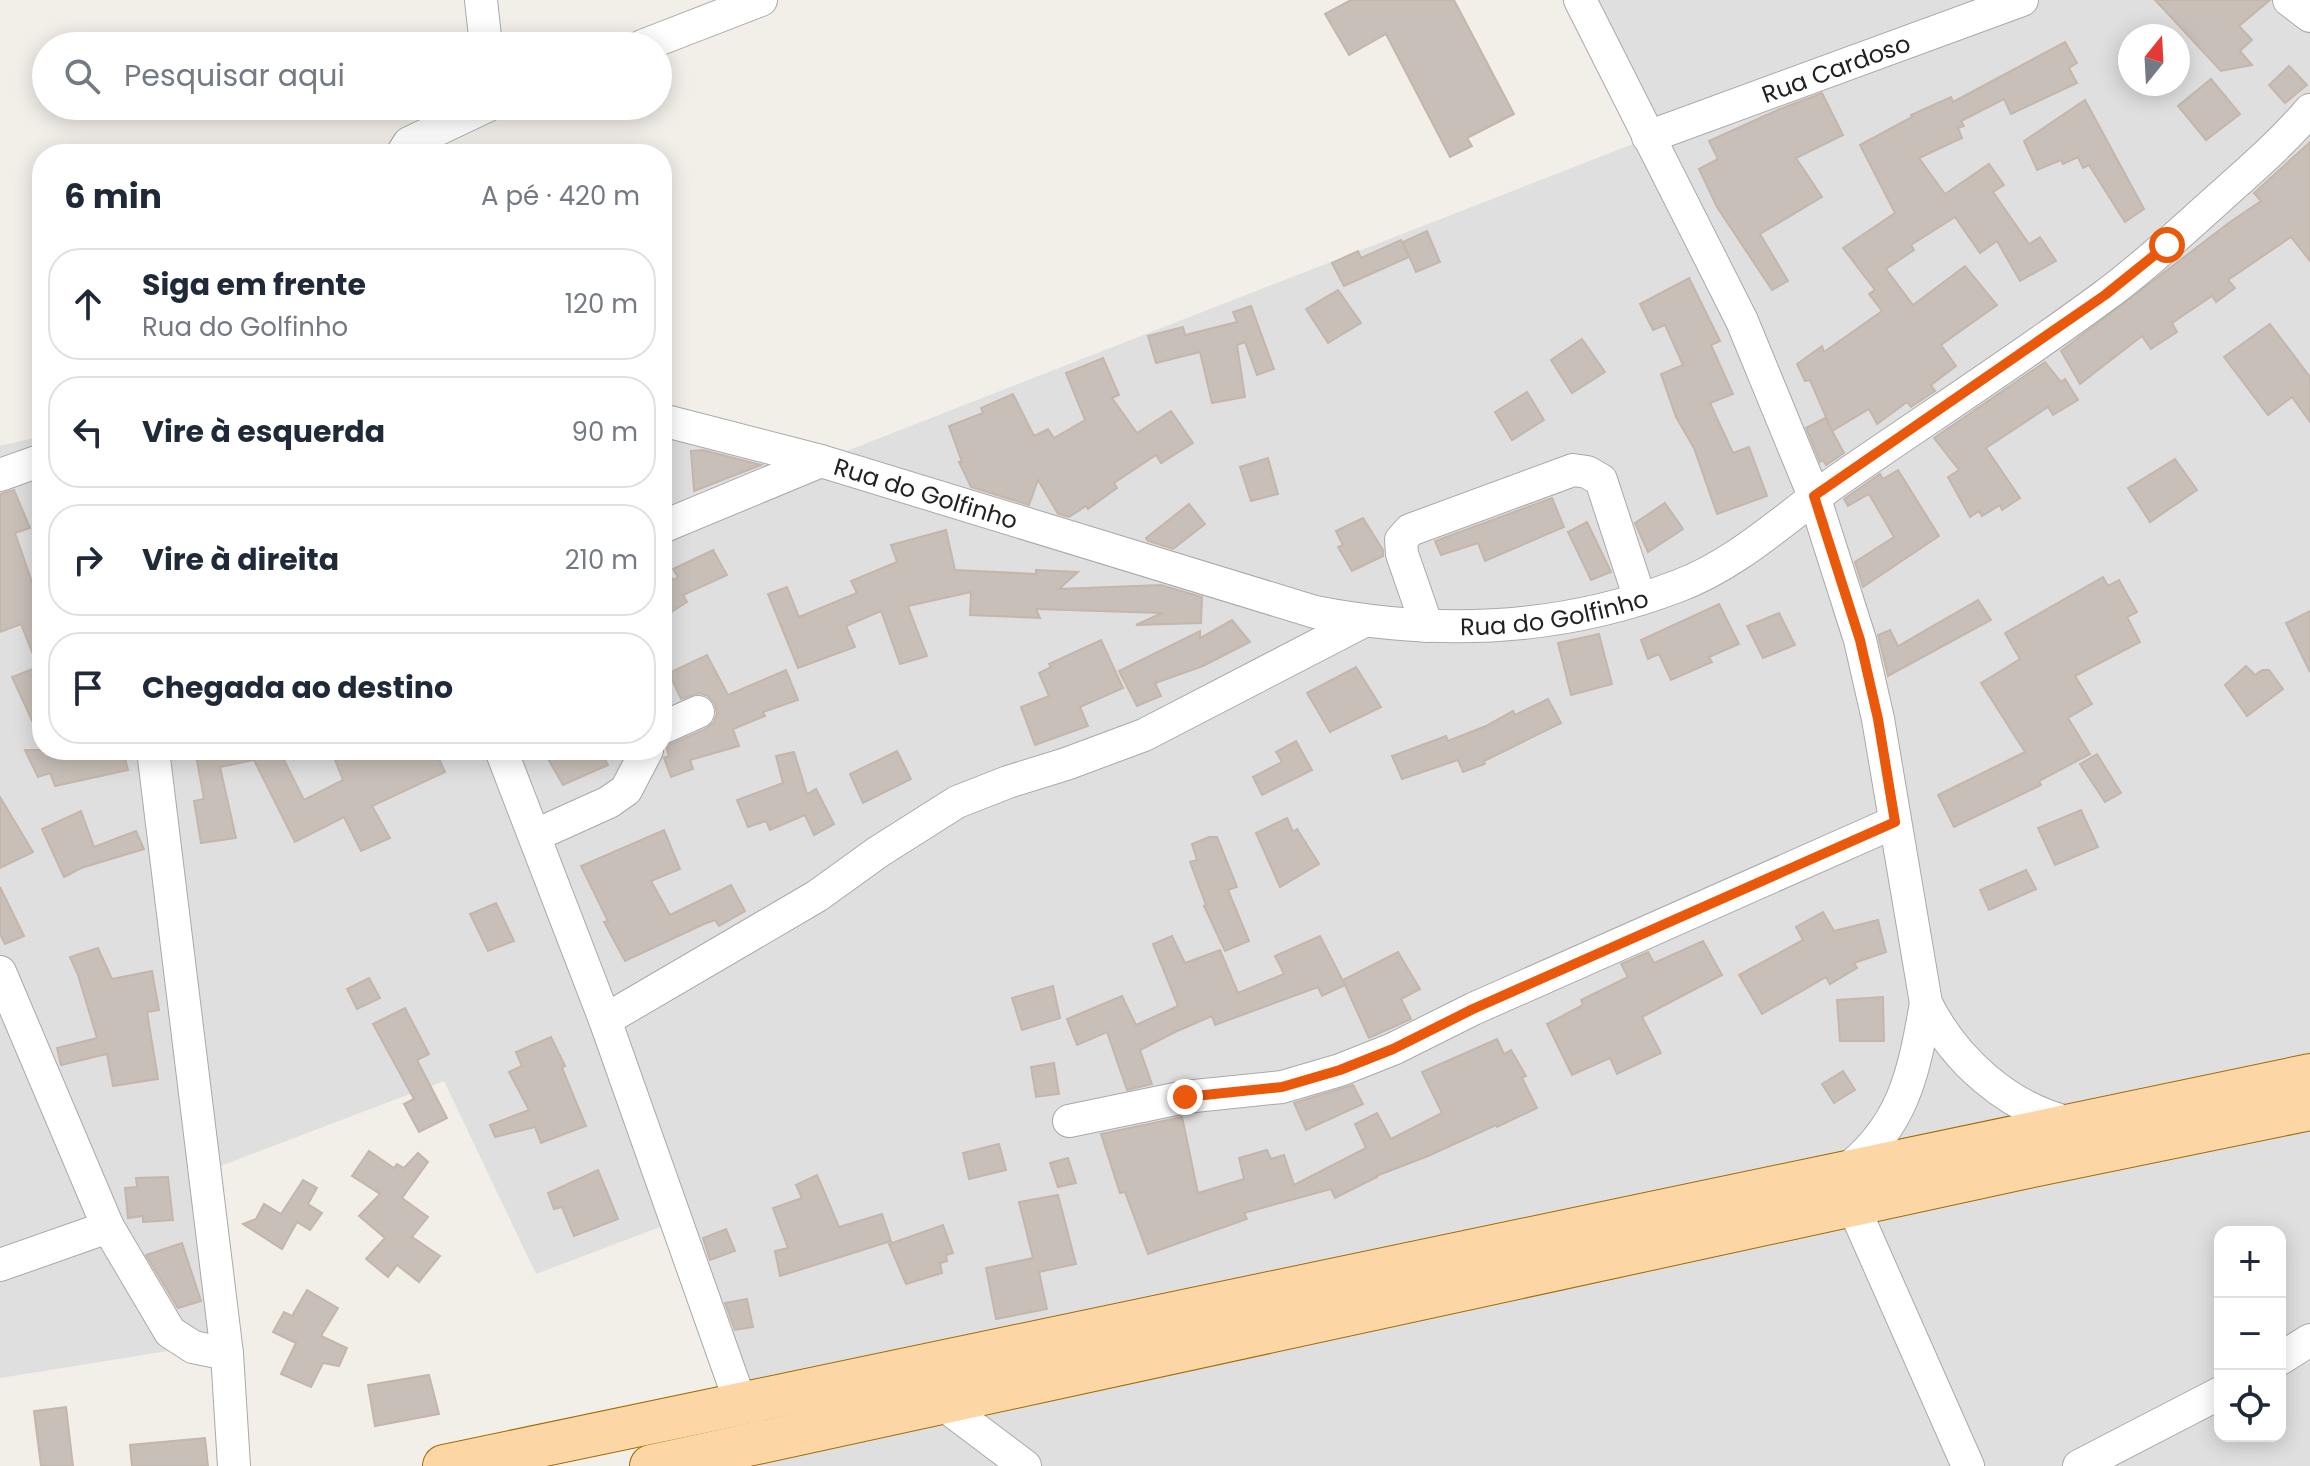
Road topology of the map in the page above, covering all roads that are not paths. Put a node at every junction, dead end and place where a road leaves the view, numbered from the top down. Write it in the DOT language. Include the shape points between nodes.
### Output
graph roads {
  1 [pos="481,0"];
  2 [pos="761,0"];
  3 [pos="1580,0"];
  4 [pos="2022,0"];
  5 [pos="2289,0"];
  6 [pos="2310,16"];
  7 [pos="484,32"];
  8 [pos="672,34"];
  9 [pos="2310,110"];
  10 [pos="457,120"];
  11 [pos="1648,137"];
  12 [pos="408,144"];
  13 [pos="672,423"];
  14 [pos="821,461"];
  15 [pos="32,464"];
  16 [pos="0,475"];
  17 [pos="1814,496"];
  18 [pos="672,523"];
  19 [pos="1640,599"];
  20 [pos="1364,621"];
  21 [pos="1427,626"];
  22 [pos="698,712"];
  23 [pos="672,724"];
  24 [pos="154,760"];
  25 [pos="505,760"];
  26 [pos="642,760"];
  27 [pos="1895,822"];
  28 [pos="536,835"];
  29 [pos="0,972"];
  30 [pos="1926,1003"];
  31 [pos="605,1020"];
  32 [pos="2310,1075"];
  33 [pos="2310,1109"];
  34 [pos="1069,1121"];
  35 [pos="2071,1123"];
  36 [pos="1847,1189"];
  37 [pos="108,1227"];
  38 [pos="0,1265"];
  39 [pos="2310,1340"];
  40 [pos="227,1354"];
  41 [pos="2286,1355"];
  42 [pos="2214,1396"];
  43 [pos="940,1402"];
  44 [pos="741,1404"];
  45 [pos="727,1458"];
  46 [pos="234,1466"];
  47 [pos="444,1466"];
  48 [pos="651,1466"];
  49 [pos="1025,1466"];
  50 [pos="1968,1466"];
  51 [pos="2079,1466"];
  1 -- 7 [label="street"];
  2 -- 8 [label="street"];
  3 -- 11 [label="street"];
  4 -- 11 [label="street, Rua Cardoso"];
  5 -- 6 [label="street"];
  9 -- 17 [label="street, Rua do Golfinho" via="2223,195 2105,295"];
  10 -- 12 [label="street"];
  11 -- 17 [label="street" via="1742,321"];
  13 -- 14 [label="street, Rua do Golfinho"];
  14 -- 18 [label="street"];
  14 -- 20 [label="street, Rua do Golfinho" via="1315,612"];
  15 -- 16 [label="street"];
  17 -- 19 [label="street, Rua do Golfinho" via="1741,552 1681,585"];
  17 -- 27 [label="street" via="1860,640"];
  19 -- 21 [label="street, Rua do Golfinho" via="1546,622"];
  19 -- 21 [label="street" via="1601,480 1573,470 1410,530 1401,540 1402,554"];
  20 -- 21 [label="street, Rua do Golfinho"];
  20 -- 31 [label="street" via="1144,735 957,802 817,896"];
  22 -- 23 [label="street"];
  24 -- 40 [label="street"];
  25 -- 28 [label="street"];
  26 -- 28 [label="street" via="626,790"];
  27 -- 30 [label="street"];
  27 -- 34 [label="street" via="1340,1070 1282,1087 1185,1097"];
  28 -- 31 [label="street"];
  29 -- 37 [label="street"];
  30 -- 35 [label="street" via="1939,1029 1986,1079 2020,1104"];
  30 -- 36 [label="street" via="1905,1096"];
  31 -- 44 [label="street"];
  32 -- 35 [label="main road"];
  33 -- 36 [label="main road"];
  35 -- 36 [label="main road"];
  36 -- 43 [label="main road"];
  36 -- 44 [label="main road"];
  36 -- 50 [label="street"];
  37 -- 38 [label="street"];
  37 -- 40 [label="street" via="170,1332 193,1347"];
  39 -- 41 [label="street"];
  40 -- 46 [label="street"];
  42 -- 51 [label="street"];
  43 -- 45 [label="main road"];
  43 -- 49 [label="street"];
  44 -- 47 [label="main road"];
  45 -- 48 [label="main road"];
}
